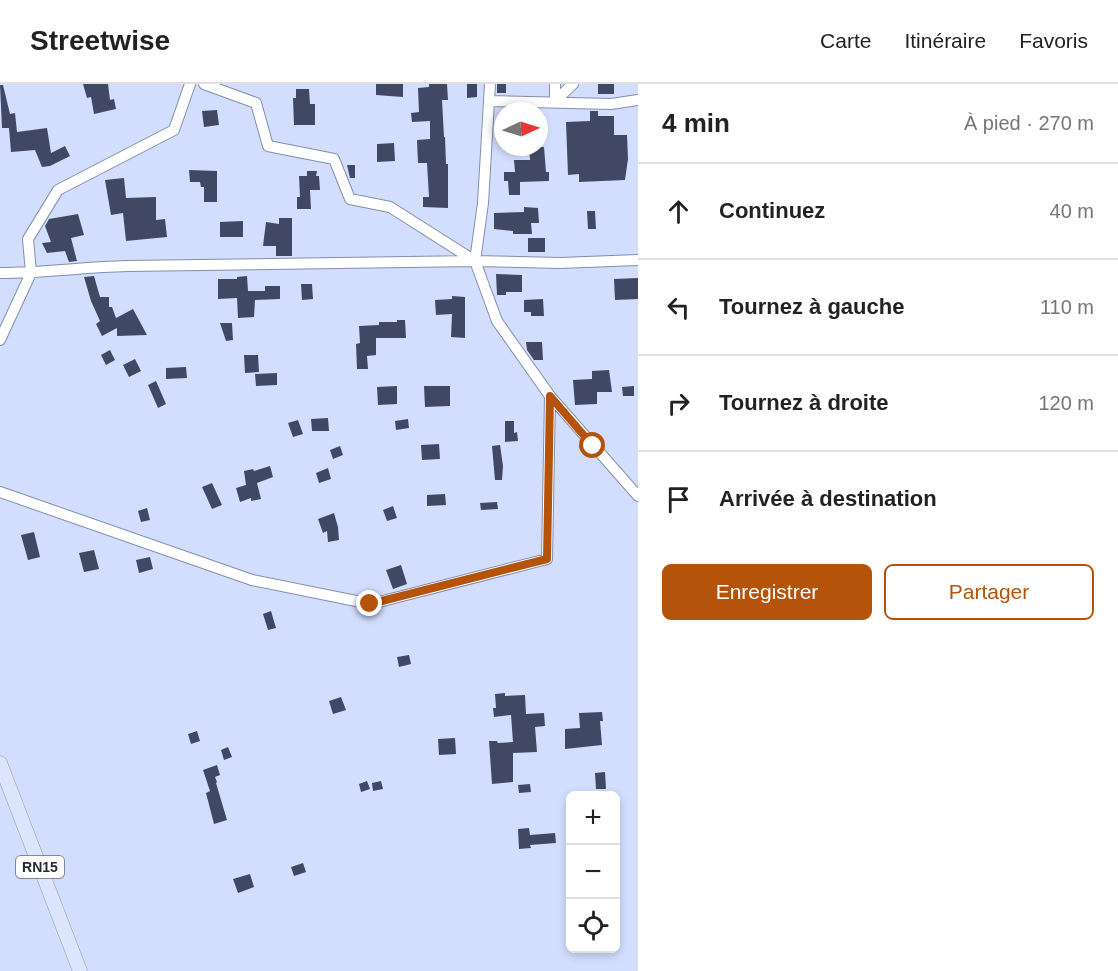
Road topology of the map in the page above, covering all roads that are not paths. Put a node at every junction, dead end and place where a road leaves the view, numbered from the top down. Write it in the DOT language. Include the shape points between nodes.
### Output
graph roads {
  1 [pos="190,84"];
  2 [pos="204,84"];
  3 [pos="490,84"];
  4 [pos="555,84"];
  5 [pos="573,84"];
  6 [pos="489,100"];
  7 [pos="638,100"];
  8 [pos="555,101"];
  9 [pos="638,260"];
  10 [pos="476,261"];
  11 [pos="0,273"];
  12 [pos="31,273"];
  13 [pos="0,339"];
  14 [pos="550,396"];
  15 [pos="0,492"];
  16 [pos="638,496"];
  17 [pos="0,763"];
  18 [pos="80,971"];
  1 -- 12 [label="street" via="174,130 58,189 28,239"];
  2 -- 10 [label="street" via="256,103 268,146 334,159 350,199 390,207"];
  3 -- 6 [label="street"];
  4 -- 8 [label="street"];
  5 -- 8 [label="street"];
  6 -- 8 [label="street"];
  6 -- 10 [label="street"];
  7 -- 8 [label="street" via="611,104"];
  9 -- 10 [label="street"];
  10 -- 12 [label="street" via="78,267"];
  10 -- 14 [label="street" via="497,321"];
  11 -- 12 [label="street"];
  12 -- 13 [label="street"];
  14 -- 15 [label="street" via="547,559 370,604 252,580"];
  14 -- 16 [label="street"];
  17 -- 18 [label="main road, RN15"];
}
